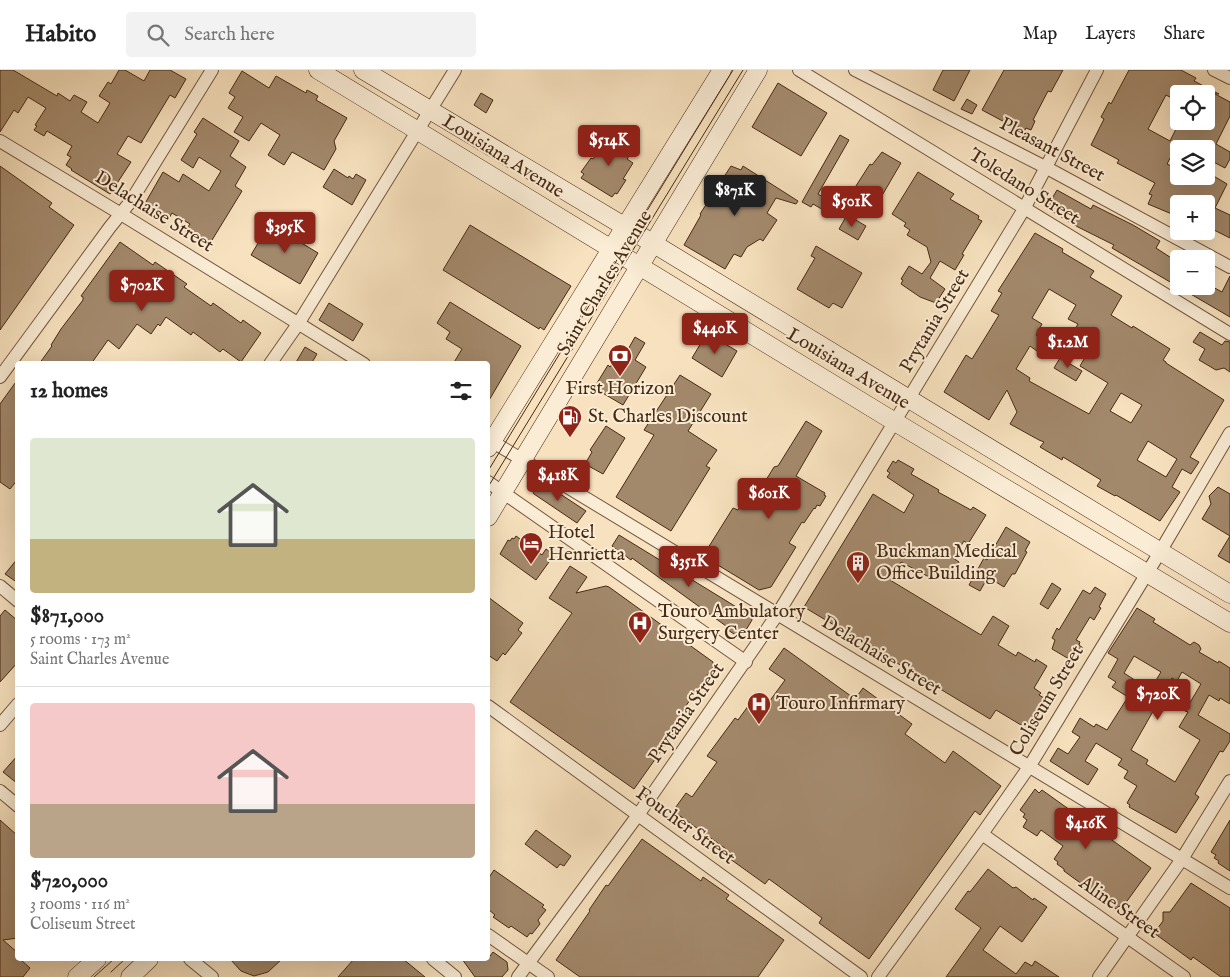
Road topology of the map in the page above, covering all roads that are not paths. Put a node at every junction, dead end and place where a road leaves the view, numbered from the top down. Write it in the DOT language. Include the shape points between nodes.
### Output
graph roads {
  1 [pos="212,70"];
  2 [pos="318,70"];
  3 [pos="363,70"];
  4 [pos="455,70"];
  5 [pos="722,70"];
  6 [pos="758,70"];
  7 [pos="799,70"];
  8 [pos="855,70"];
  9 [pos="1097,70"];
  10 [pos="1214,70"];
  11 [pos="1230,78"];
  12 [pos="430,110"];
  13 [pos="419,131"];
  14 [pos="0,142"];
  15 [pos="486,143"];
  16 [pos="474,164"];
  17 [pos="1047,168"];
  18 [pos="1024,210"];
  19 [pos="121,214"];
  20 [pos="625,227"];
  21 [pos="654,244"];
  22 [pos="611,249"];
  23 [pos="640,267"];
  24 [pos="1230,267"];
  25 [pos="768,314"];
  26 [pos="298,324"];
  27 [pos="1230,334"];
  28 [pos="755,337"];
  29 [pos="16,361"];
  30 [pos="272,361"];
  31 [pos="359,361"];
  32 [pos="14,364"];
  33 [pos="0,378"];
  34 [pos="909,400"];
  35 [pos="896,422"];
  36 [pos="1230,433"];
  37 [pos="490,441"];
  38 [pos="490,444"];
  39 [pos="522,461"];
  40 [pos="490,483"];
  41 [pos="503,492"];
  42 [pos="490,514"];
  43 [pos="1160,552"];
  44 [pos="1147,572"];
  45 [pos="0,586"];
  46 [pos="1230,594"];
  47 [pos="15,598"];
  48 [pos="777,615"];
  49 [pos="1230,623"];
  50 [pos="746,662"];
  51 [pos="490,707"];
  52 [pos="15,708"];
  53 [pos="0,725"];
  54 [pos="1029,767"];
  55 [pos="1230,780"];
  56 [pos="0,791"];
  57 [pos="15,804"];
  58 [pos="638,815"];
  59 [pos="982,834"];
  60 [pos="1182,859"];
  61 [pos="1230,888"];
  62 [pos="490,935"];
  63 [pos="1127,937"];
  64 [pos="95,961"];
  65 [pos="147,961"];
  66 [pos="192,961"];
  67 [pos="435,961"];
  68 [pos="529,963"];
  69 [pos="77,977"];
  70 [pos="130,977"];
  71 [pos="212,977"];
  72 [pos="455,977"];
  73 [pos="518,977"];
  74 [pos="548,977"];
  75 [pos="861,977"];
  76 [pos="878,977"];
  77 [pos="1099,977"];
  78 [pos="1184,977"];
  1 -- 19 [label="street"];
  2 -- 13 [label="street, Louisiana Avenue"];
  3 -- 12 [label="street, Louisiana Avenue"];
  4 -- 12 [label="street"];
  5 -- 20 [label="street, Saint Charles Avenue"];
  6 -- 21 [label="street, Saint Charles Avenue"];
  7 -- 18 [label="street, Toledano Street"];
  8 -- 17 [label="street, Pleasant Street"];
  9 -- 17 [label="street, Prytania Street"];
  10 -- 11 [label="street"];
  12 -- 13 [label="street"];
  12 -- 15 [label="street, Louisiana Avenue"];
  13 -- 16 [label="street, Louisiana Avenue"];
  13 -- 26 [label="street"];
  14 -- 19 [label="street, Delachaise Street"];
  15 -- 16 [label="street"];
  15 -- 20 [label="street, Louisiana Avenue"];
  16 -- 22 [label="street, Louisiana Avenue"];
  17 -- 18 [label="street, Prytania Street"];
  17 -- 24 [label="street, Pleasant Street"];
  18 -- 27 [label="street, Toledano Street"];
  18 -- 34 [label="street, Prytania Street"];
  19 -- 26 [label="street, Delachaise Street"];
  19 -- 29 [label="street"];
  20 -- 21 [label="street, Louisiana Avenue"];
  20 -- 22 [label="street, Saint Charles Avenue"];
  21 -- 23 [label="street, Saint Charles Avenue"];
  21 -- 25 [label="street, Louisiana Avenue"];
  22 -- 23 [label="street, Louisiana Avenue"];
  22 -- 37 [label="street, Saint Charles Avenue"];
  23 -- 28 [label="street, Louisiana Avenue"];
  23 -- 39 [label="street, Saint Charles Avenue"];
  25 -- 28 [label="street"];
  25 -- 34 [label="street, Louisiana Avenue"];
  26 -- 30 [label="street"];
  26 -- 31 [label="street, Delachaise Street"];
  28 -- 35 [label="street, Louisiana Avenue"];
  32 -- 33 [label="street"];
  34 -- 35 [label="street, Prytania Street"];
  34 -- 43 [label="street, Louisiana Avenue"];
  35 -- 44 [label="street, Louisiana Avenue"];
  35 -- 48 [label="street, Prytania Street"];
  36 -- 43 [label="street, Coliseum Street"];
  38 -- 39 [label="street, Delachaise Street"];
  39 -- 41 [label="street, Saint Charles Avenue"];
  39 -- 48 [label="street, Delachaise Street"];
  40 -- 41 [label="street"];
  41 -- 42 [label="street, Saint Charles Avenue"];
  41 -- 50 [label="street"];
  43 -- 44 [label="street, Coliseum Street"];
  43 -- 46 [label="street, Louisiana Avenue"];
  44 -- 49 [label="street, Louisiana Avenue"];
  44 -- 54 [label="street, Coliseum Street"];
  45 -- 47 [label="street"];
  48 -- 50 [label="street, Prytania Street"];
  48 -- 54 [label="street, Delachaise Street"];
  50 -- 58 [label="street, Prytania Street"];
  51 -- 58 [label="street, Foucher Street"];
  52 -- 53 [label="street"];
  54 -- 59 [label="street, Coliseum Street"];
  54 -- 60 [label="street, Delachaise Street"];
  55 -- 60 [label="street"];
  56 -- 57 [label="street"];
  58 -- 68 [label="street, Prytania Street"];
  58 -- 75 [label="street, Foucher Street"];
  59 -- 63 [label="street, Aline Street"];
  59 -- 76 [label="street, Coliseum Street"];
  60 -- 61 [label="street, Delachaise Street"];
  60 -- 63 [label="street"];
  62 -- 68 [label="street"];
  63 -- 77 [label="street"];
  63 -- 78 [label="street, Aline Street"];
  64 -- 69 [label="street"];
  65 -- 70 [label="street"];
  66 -- 71 [label="street"];
  67 -- 72 [label="street"];
  68 -- 73 [label="street, Prytania Street"];
  68 -- 74 [label="street"];
}
